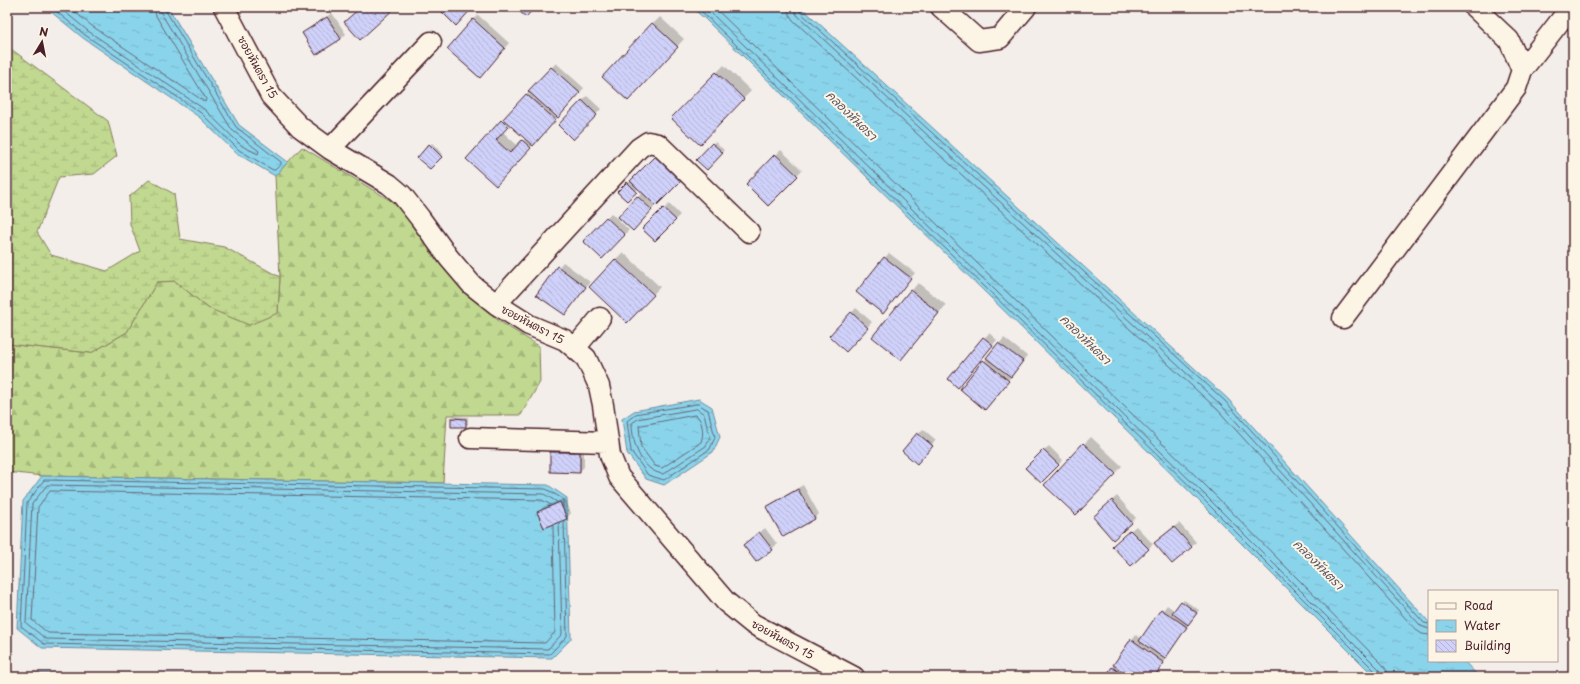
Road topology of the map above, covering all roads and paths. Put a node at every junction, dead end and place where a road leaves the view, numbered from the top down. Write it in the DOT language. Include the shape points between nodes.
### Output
graph roads {
  1 [pos="224,7"];
  2 [pos="941,7"];
  3 [pos="1026,7"];
  4 [pos="1474,7"];
  5 [pos="1572,7"];
  6 [pos="431,42"];
  7 [pos="1522,70"];
  8 [pos="330,149"];
  9 [pos="749,232"];
  10 [pos="496,304"];
  11 [pos="600,318"];
  12 [pos="1343,318"];
  13 [pos="575,348"];
  14 [pos="470,438"];
  15 [pos="608,442"];
  16 [pos="854,677"];
  1 -- 8 [label="street, ซอยหันตรา 15" via="271,96 300,127"];
  2 -- 3 [label="street" via="979,41 1000,38"];
  4 -- 7 [label="street" via="1509,40"];
  5 -- 7 [label="street"];
  6 -- 8 [label="street"];
  7 -- 12 [label="street" via="1516,88"];
  8 -- 10 [label="street, ซอยหันตรา 15" via="389,184 402,195 472,285"];
  9 -- 10 [label="street" via="658,144 648,142 639,148"];
  10 -- 13 [label="street, ซอยหันตรา 15" via="529,325 565,340"];
  11 -- 13 [label="street"];
  13 -- 15 [label="street, ซอยหันตรา 15" via="586,358 599,386"];
  14 -- 15 [label="street"];
  15 -- 16 [label="street, ซอยหันตรา 15" via="619,477 726,602 753,624"];
}
